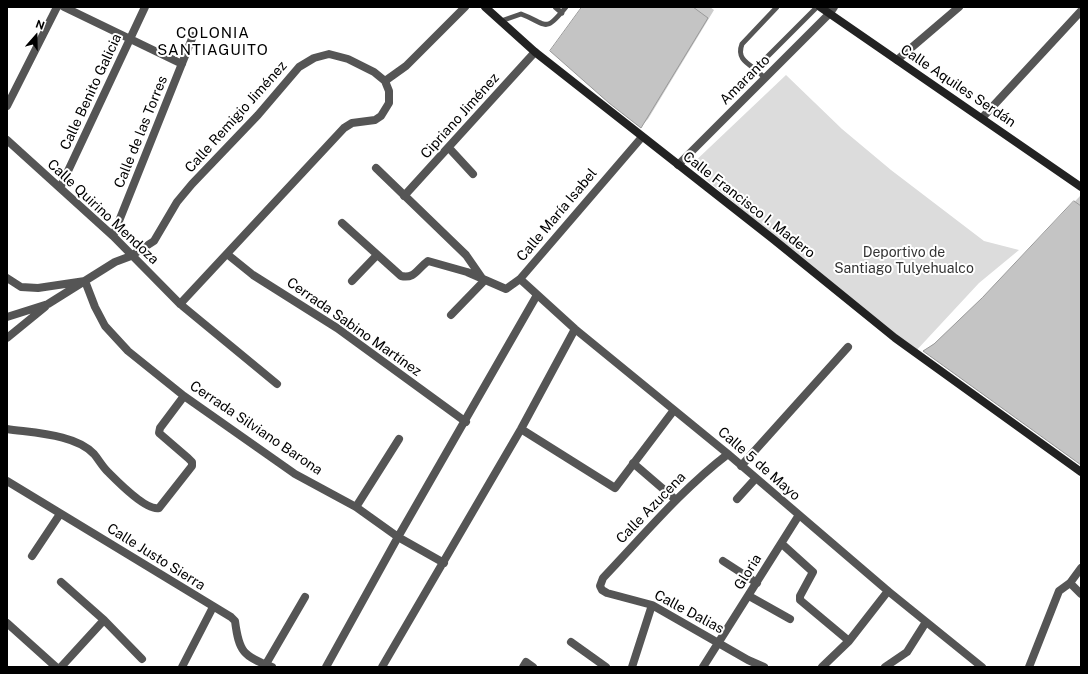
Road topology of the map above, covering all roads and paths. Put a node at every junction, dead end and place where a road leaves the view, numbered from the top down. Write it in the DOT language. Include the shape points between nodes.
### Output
graph roads {
  1 [pos="57,7"];
  2 [pos="64,7"];
  3 [pos="145,7"];
  4 [pos="465,7"];
  5 [pos="485,7"];
  6 [pos="555,7"];
  7 [pos="566,7"];
  8 [pos="778,7"];
  9 [pos="817,7"];
  10 [pos="820,7"];
  11 [pos="959,7"];
  12 [pos="832,10"];
  13 [pos="1081,11"];
  14 [pos="562,13"];
  15 [pos="501,21"];
  16 [pos="193,36"];
  17 [pos="130,39"];
  18 [pos="535,52"];
  19 [pos="897,60"];
  20 [pos="182,64"];
  21 [pos="755,70"];
  22 [pos="765,78"];
  23 [pos="385,81"];
  24 [pos="7,106"];
  25 [pos="982,118"];
  26 [pos="642,137"];
  27 [pos="7,140"];
  28 [pos="449,148"];
  29 [pos="678,165"];
  30 [pos="376,168"];
  31 [pos="473,174"];
  32 [pos="1081,187"];
  33 [pos="60,188"];
  34 [pos="404,196"];
  35 [pos="342,223"];
  36 [pos="113,236"];
  37 [pos="227,254"];
  38 [pos="377,255"];
  39 [pos="131,256"];
  40 [pos="7,278"];
  41 [pos="520,279"];
  42 [pos="352,280"];
  43 [pos="85,281"];
  44 [pos="484,281"];
  45 [pos="537,295"];
  46 [pos="48,304"];
  47 [pos="180,304"];
  48 [pos="451,316"];
  49 [pos="7,317"];
  50 [pos="576,329"];
  51 [pos="7,338"];
  52 [pos="848,347"];
  53 [pos="277,384"];
  54 [pos="184,396"];
  55 [pos="674,410"];
  56 [pos="466,422"];
  57 [pos="7,429"];
  58 [pos="521,429"];
  59 [pos="399,439"];
  60 [pos="728,454"];
  61 [pos="633,463"];
  62 [pos="742,466"];
  63 [pos="1081,472"];
  64 [pos="756,478"];
  65 [pos="7,481"];
  66 [pos="676,500"];
  67 [pos="737,500"];
  68 [pos="356,507"];
  69 [pos="60,514"];
  70 [pos="799,516"];
  71 [pos="398,537"];
  72 [pos="782,544"];
  73 [pos="32,556"];
  74 [pos="723,561"];
  75 [pos="444,563"];
  76 [pos="1081,568"];
  77 [pos="61,582"];
  78 [pos="757,583"];
  79 [pos="1070,583"];
  80 [pos="600,586"];
  81 [pos="888,592"];
  82 [pos="1081,594"];
  83 [pos="749,596"];
  84 [pos="305,597"];
  85 [pos="652,605"];
  86 [pos="213,607"];
  87 [pos="790,618"];
  88 [pos="104,620"];
  89 [pos="926,622"];
  90 [pos="7,623"];
  91 [pos="849,641"];
  92 [pos="571,642"];
  93 [pos="719,642"];
  94 [pos="142,659"];
  95 [pos="269,666"];
  96 [pos="56,667"];
  97 [pos="61,667"];
  98 [pos="182,667"];
  99 [pos="326,667"];
  100 [pos="382,667"];
  101 [pos="606,667"];
  102 [pos="632,667"];
  103 [pos="703,667"];
  104 [pos="764,667"];
  105 [pos="822,667"];
  106 [pos="885,667"];
  107 [pos="982,667"];
  108 [pos="1029,667"];
  1 -- 24 [label="street"];
  2 -- 17 [label="street"];
  3 -- 17 [label="street, Calle Benito Galicia"];
  4 -- 23 [label="street" via="406,66"];
  5 -- 15 [label="main road, Calle Francisco I. Madero"];
  6 -- 14 [label="lane"];
  7 -- 14 [label="lane"];
  8 -- 21 [label="lane" via="742,44 739,51 740,57"];
  9 -- 21 [label="lane"];
  10 -- 12 [label="main road, Calle Aquiles Serdán"];
  11 -- 19 [label="street"];
  12 -- 19 [label="main road, Calle Aquiles Serdán"];
  12 -- 22 [label="street, Amaranto"];
  13 -- 25 [label="street"];
  14 -- 15 [label="lane" via="547,25 521,14"];
  15 -- 18 [label="main road, Calle Francisco I. Madero"];
  16 -- 20 [label="street, Calle de las Torres"];
  17 -- 20 [label="street"];
  17 -- 33 [label="street, Calle Benito Galicia"];
  18 -- 26 [label="main road, Calle Francisco I. Madero"];
  18 -- 28 [label="street, Cipriano Jiménez"];
  19 -- 25 [label="main road, Calle Aquiles Serdán"];
  20 -- 36 [label="street, Calle de las Torres"];
  21 -- 22 [label="lane"];
  22 -- 29 [label="street, Amaranto"];
  23 -- 37 [label="street" via="389,91 389,103 381,116 375,120 352,123 344,128"];
  23 -- 39 [label="street, Calle Remigio Jiménez" via="374,72 348,59 329,54 314,58 299,67 182,196 154,241"];
  25 -- 32 [label="main road, Calle Aquiles Serdán"];
  26 -- 29 [label="main road, Calle Francisco I. Madero"];
  26 -- 41 [label="street, Calle María Isabel"];
  27 -- 33 [label="street, Calle Quirino Mendoza"];
  28 -- 31 [label="street"];
  28 -- 34 [label="street, Cipriano Jiménez"];
  29 -- 63 [label="main road, Calle Francisco I. Madero" via="895,338"];
  30 -- 34 [label="street"];
  33 -- 36 [label="street, Calle Quirino Mendoza"];
  34 -- 44 [label="street" via="466,255"];
  35 -- 38 [label="street"];
  36 -- 39 [label="street, Calle Quirino Mendoza"];
  37 -- 47 [label="street"];
  37 -- 56 [label="street, Cerrada Sabino Martínez" via="253,275 337,328"];
  38 -- 42 [label="street"];
  38 -- 44 [label="street" via="401,276 414,275 428,262 467,272"];
  39 -- 43 [label="street, Calle Remigio Jiménez" via="115,262"];
  39 -- 47 [label="street, Calle Quirino Mendoza"];
  40 -- 43 [label="street" via="21,287 38,288"];
  41 -- 44 [label="street, Calle María Isabel" via="506,289"];
  41 -- 45 [label="street, Calle 5 de Mayo"];
  43 -- 46 [label="street, Calle Remigio Jiménez"];
  43 -- 54 [label="street, Cerrada Silviano Barona" via="105,326 128,351"];
  44 -- 48 [label="street"];
  45 -- 50 [label="street, Calle 5 de Mayo"];
  45 -- 56 [label="street"];
  46 -- 49 [label="street"];
  46 -- 51 [label="street"];
  47 -- 53 [label="street, Calle Quirino Mendoza"];
  50 -- 55 [label="street, Calle 5 de Mayo"];
  50 -- 58 [label="street"];
  52 -- 62 [label="street"];
  54 -- 57 [label="street" via="159,433 188,458 192,466 159,508 150,508 106,471 94,454 81,444"];
  54 -- 68 [label="street, Cerrada Silviano Barona" via="295,474"];
  55 -- 60 [label="street, Calle 5 de Mayo"];
  55 -- 61 [label="street"];
  56 -- 71 [label="street"];
  58 -- 61 [label="street" via="615,488"];
  58 -- 75 [label="street"];
  59 -- 68 [label="street"];
  60 -- 62 [label="street, Calle 5 de Mayo"];
  60 -- 66 [label="street, Calle Azucena" via="704,472"];
  61 -- 66 [label="street"];
  62 -- 64 [label="street, Calle 5 de Mayo"];
  64 -- 67 [label="street"];
  64 -- 70 [label="street, Calle 5 de Mayo"];
  65 -- 69 [label="street, Calle Justo Sierra"];
  66 -- 80 [label="street, Calle Azucena" via="603,578"];
  68 -- 71 [label="street, Cerrada Silviano Barona"];
  69 -- 73 [label="street"];
  69 -- 86 [label="street, Calle Justo Sierra"];
  70 -- 72 [label="street, Gloria"];
  70 -- 81 [label="street, Calle 5 de Mayo"];
  71 -- 75 [label="street, Cerrada Silviano Barona"];
  71 -- 99 [label="street"];
  72 -- 78 [label="street, Gloria"];
  72 -- 91 [label="street" via="813,572 800,600"];
  74 -- 78 [label="street"];
  75 -- 100 [label="street"];
  76 -- 79 [label="street"];
  77 -- 88 [label="street"];
  78 -- 83 [label="street, Gloria"];
  79 -- 82 [label="street"];
  79 -- 108 [label="street" via="1059,590"];
  80 -- 85 [label="street, Calle Dalias" via="608,593"];
  81 -- 89 [label="street, Calle 5 de Mayo"];
  81 -- 91 [label="street"];
  83 -- 87 [label="street"];
  83 -- 93 [label="street, Gloria"];
  84 -- 95 [label="street"];
  85 -- 93 [label="street, Calle Dalias"];
  85 -- 102 [label="street"];
  86 -- 95 [label="street, Calle Justo Sierra" via="235,621 238,642 248,656"];
  86 -- 98 [label="street"];
  88 -- 94 [label="street"];
  88 -- 97 [label="street"];
  89 -- 106 [label="street" via="907,652"];
  89 -- 107 [label="street, Calle 5 de Mayo"];
  90 -- 96 [label="street"];
  91 -- 105 [label="street"];
  92 -- 101 [label="street"];
  93 -- 103 [label="street, Gloria"];
  93 -- 104 [label="street, Calle Dalias"];
}
